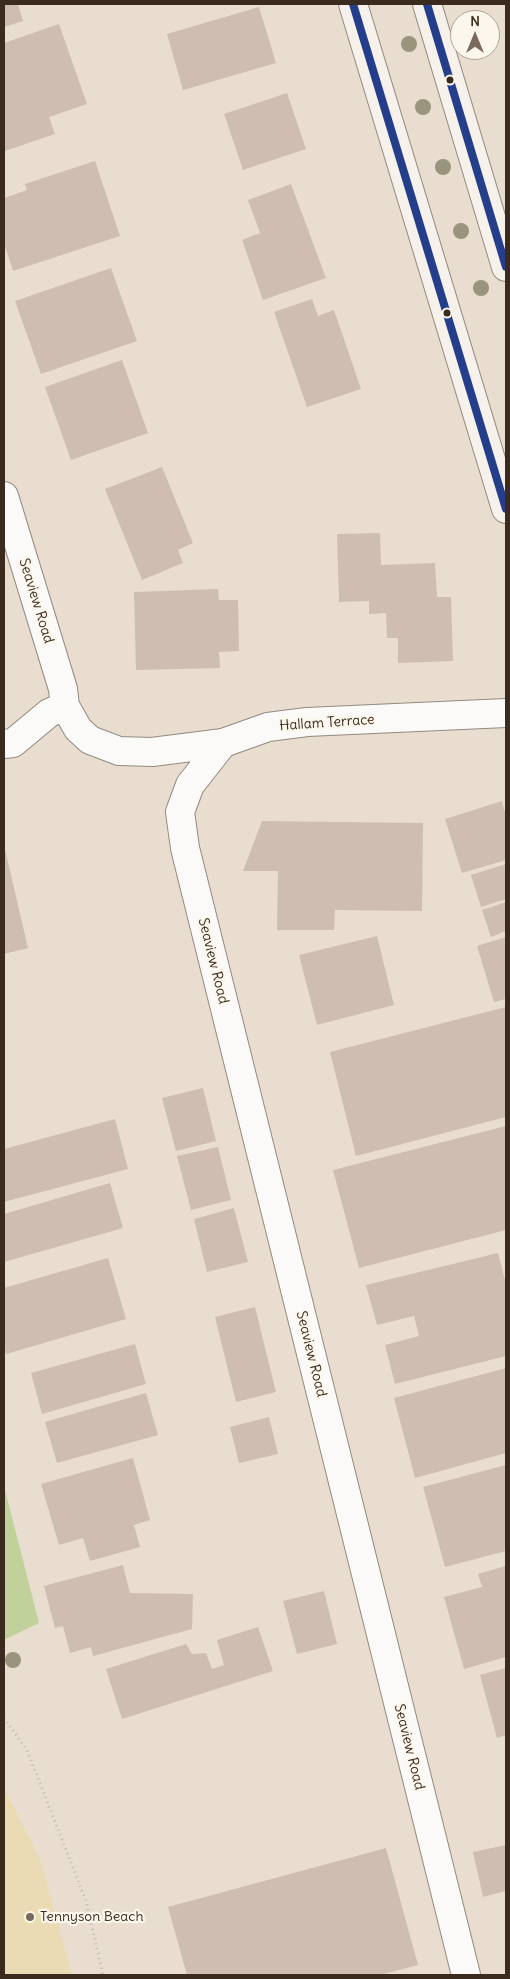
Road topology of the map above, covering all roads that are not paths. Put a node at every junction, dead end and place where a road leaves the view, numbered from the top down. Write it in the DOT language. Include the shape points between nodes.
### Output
graph roads {
  1 [pos="353,4"];
  2 [pos="427,4"];
  3 [pos="506,267"];
  4 [pos="4,496"];
  5 [pos="506,509"];
  6 [pos="65,706"];
  7 [pos="506,713"];
  8 [pos="223,743"];
  9 [pos="4,744"];
  10 [pos="466,1975"];
  1 -- 5 [label="main road"];
  2 -- 3 [label="main road"];
  4 -- 6 [label="street, Seaview Road" via="64,689"];
  6 -- 8 [label="street, Hallam Terrace" via="78,728 90,740 119,751 152,752"];
  6 -- 9 [label="street" via="49,713 13,743"];
  7 -- 8 [label="street, Hallam Terrace" via="307,722 268,727"];
  8 -- 10 [label="street, Seaview Road" via="190,785 180,812 185,848"];
}
